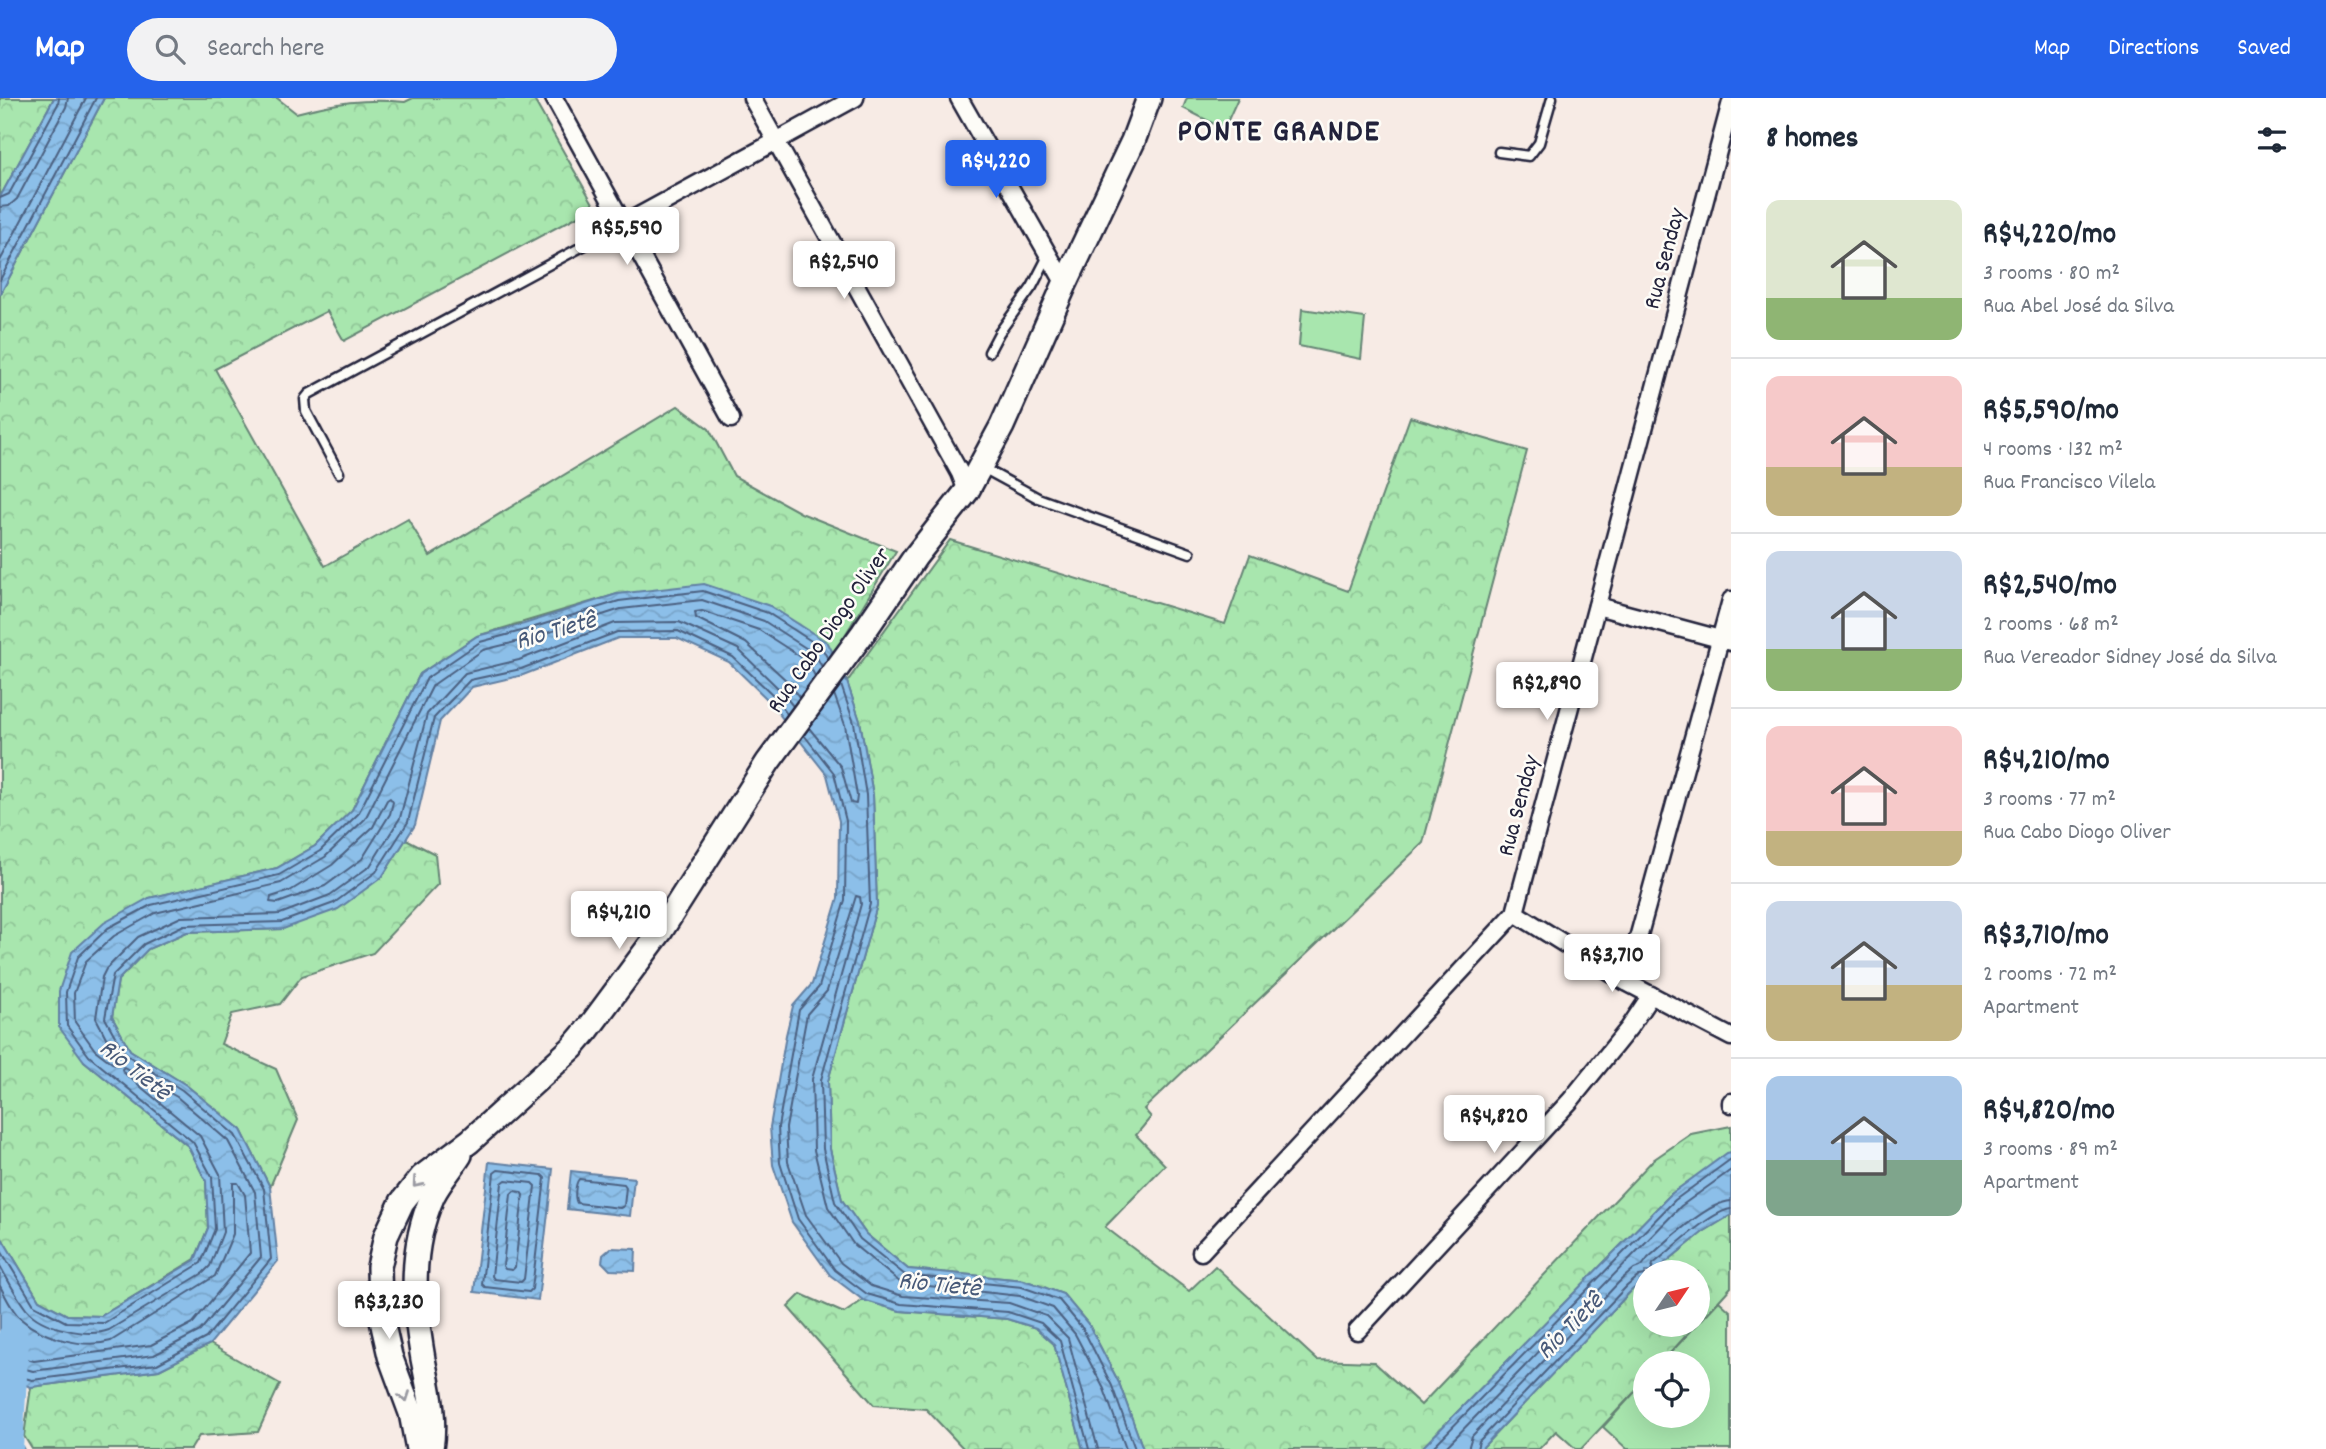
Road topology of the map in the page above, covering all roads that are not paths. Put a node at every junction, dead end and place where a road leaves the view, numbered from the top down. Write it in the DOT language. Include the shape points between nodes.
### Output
graph roads {
  1 [pos="554,98"];
  2 [pos="752,98"];
  3 [pos="855,98"];
  4 [pos="960,98"];
  5 [pos="1149,98"];
  6 [pos="1156,98"];
  7 [pos="1552,98"];
  8 [pos="1731,102"];
  9 [pos="1133,141"];
  10 [pos="776,142"];
  11 [pos="1499,152"];
  12 [pos="624,224"];
  13 [pos="1049,254"];
  14 [pos="1065,284"];
  15 [pos="989,352"];
  16 [pos="731,419"];
  17 [pos="981,466"];
  18 [pos="339,473"];
  19 [pos="967,491"];
  20 [pos="1190,553"];
  21 [pos="1731,600"];
  22 [pos="1597,606"];
  23 [pos="1725,640"];
  24 [pos="1515,913"];
  25 [pos="1626,982"];
  26 [pos="1651,995"];
  27 [pos="1731,1037"];
  28 [pos="470,1141"];
  29 [pos="1200,1252"];
  30 [pos="380,1312"];
  31 [pos="1357,1331"];
  32 [pos="419,1332"];
  33 [pos="418,1449"];
  34 [pos="431,1449"];
  1 -- 12 [label="street"];
  2 -- 10 [label="street"];
  3 -- 10 [label="street"];
  4 -- 13 [label="street"];
  5 -- 9 [label="main road, Rua Cabo Diogo Oliver"];
  6 -- 9 [label="street"];
  7 -- 11 [label="lane" via="1539,143 1529,156"];
  8 -- 22 [label="street, Rua Senday"];
  9 -- 14 [label="main road, Rua Cabo Diogo Oliver"];
  10 -- 12 [label="street"];
  10 -- 19 [label="street"];
  12 -- 16 [label="street"];
  12 -- 18 [label="lane" via="309,394 306,411"];
  13 -- 14 [label="street"];
  13 -- 15 [label="lane"];
  14 -- 17 [label="main road, Rua Cabo Diogo Oliver"];
  17 -- 19 [label="main road, Rua Cabo Diogo Oliver"];
  17 -- 20 [label="lane" via="1038,498"];
  19 -- 28 [label="main road, Rua Cabo Diogo Oliver" via="768,762 660,932 588,1029"];
  21 -- 23 [label="street"];
  22 -- 23 [label="street"];
  22 -- 24 [label="street, Rua Senday"];
  23 -- 25 [label="street"];
  24 -- 25 [label="street"];
  24 -- 29 [label="street, Rua Senday"];
  25 -- 26 [label="street"];
  26 -- 27 [label="street"];
  26 -- 31 [label="street" via="1570,1101"];
  28 -- 30 [label="main road, Rua Cabo Diogo Oliver, one-way" via="422,1177 402,1202 379,1267"];
  28 -- 32 [label="main road, Rua Cabo Diogo Oliver" via="434,1193 421,1229 414,1268"];
  30 -- 32 [label="main road"];
  30 -- 33 [label="main road, Rua Cabo Diogo Oliver, one-way"];
  32 -- 34 [label="main road, Rua Cabo Diogo Oliver" via="432,1409"];
}
